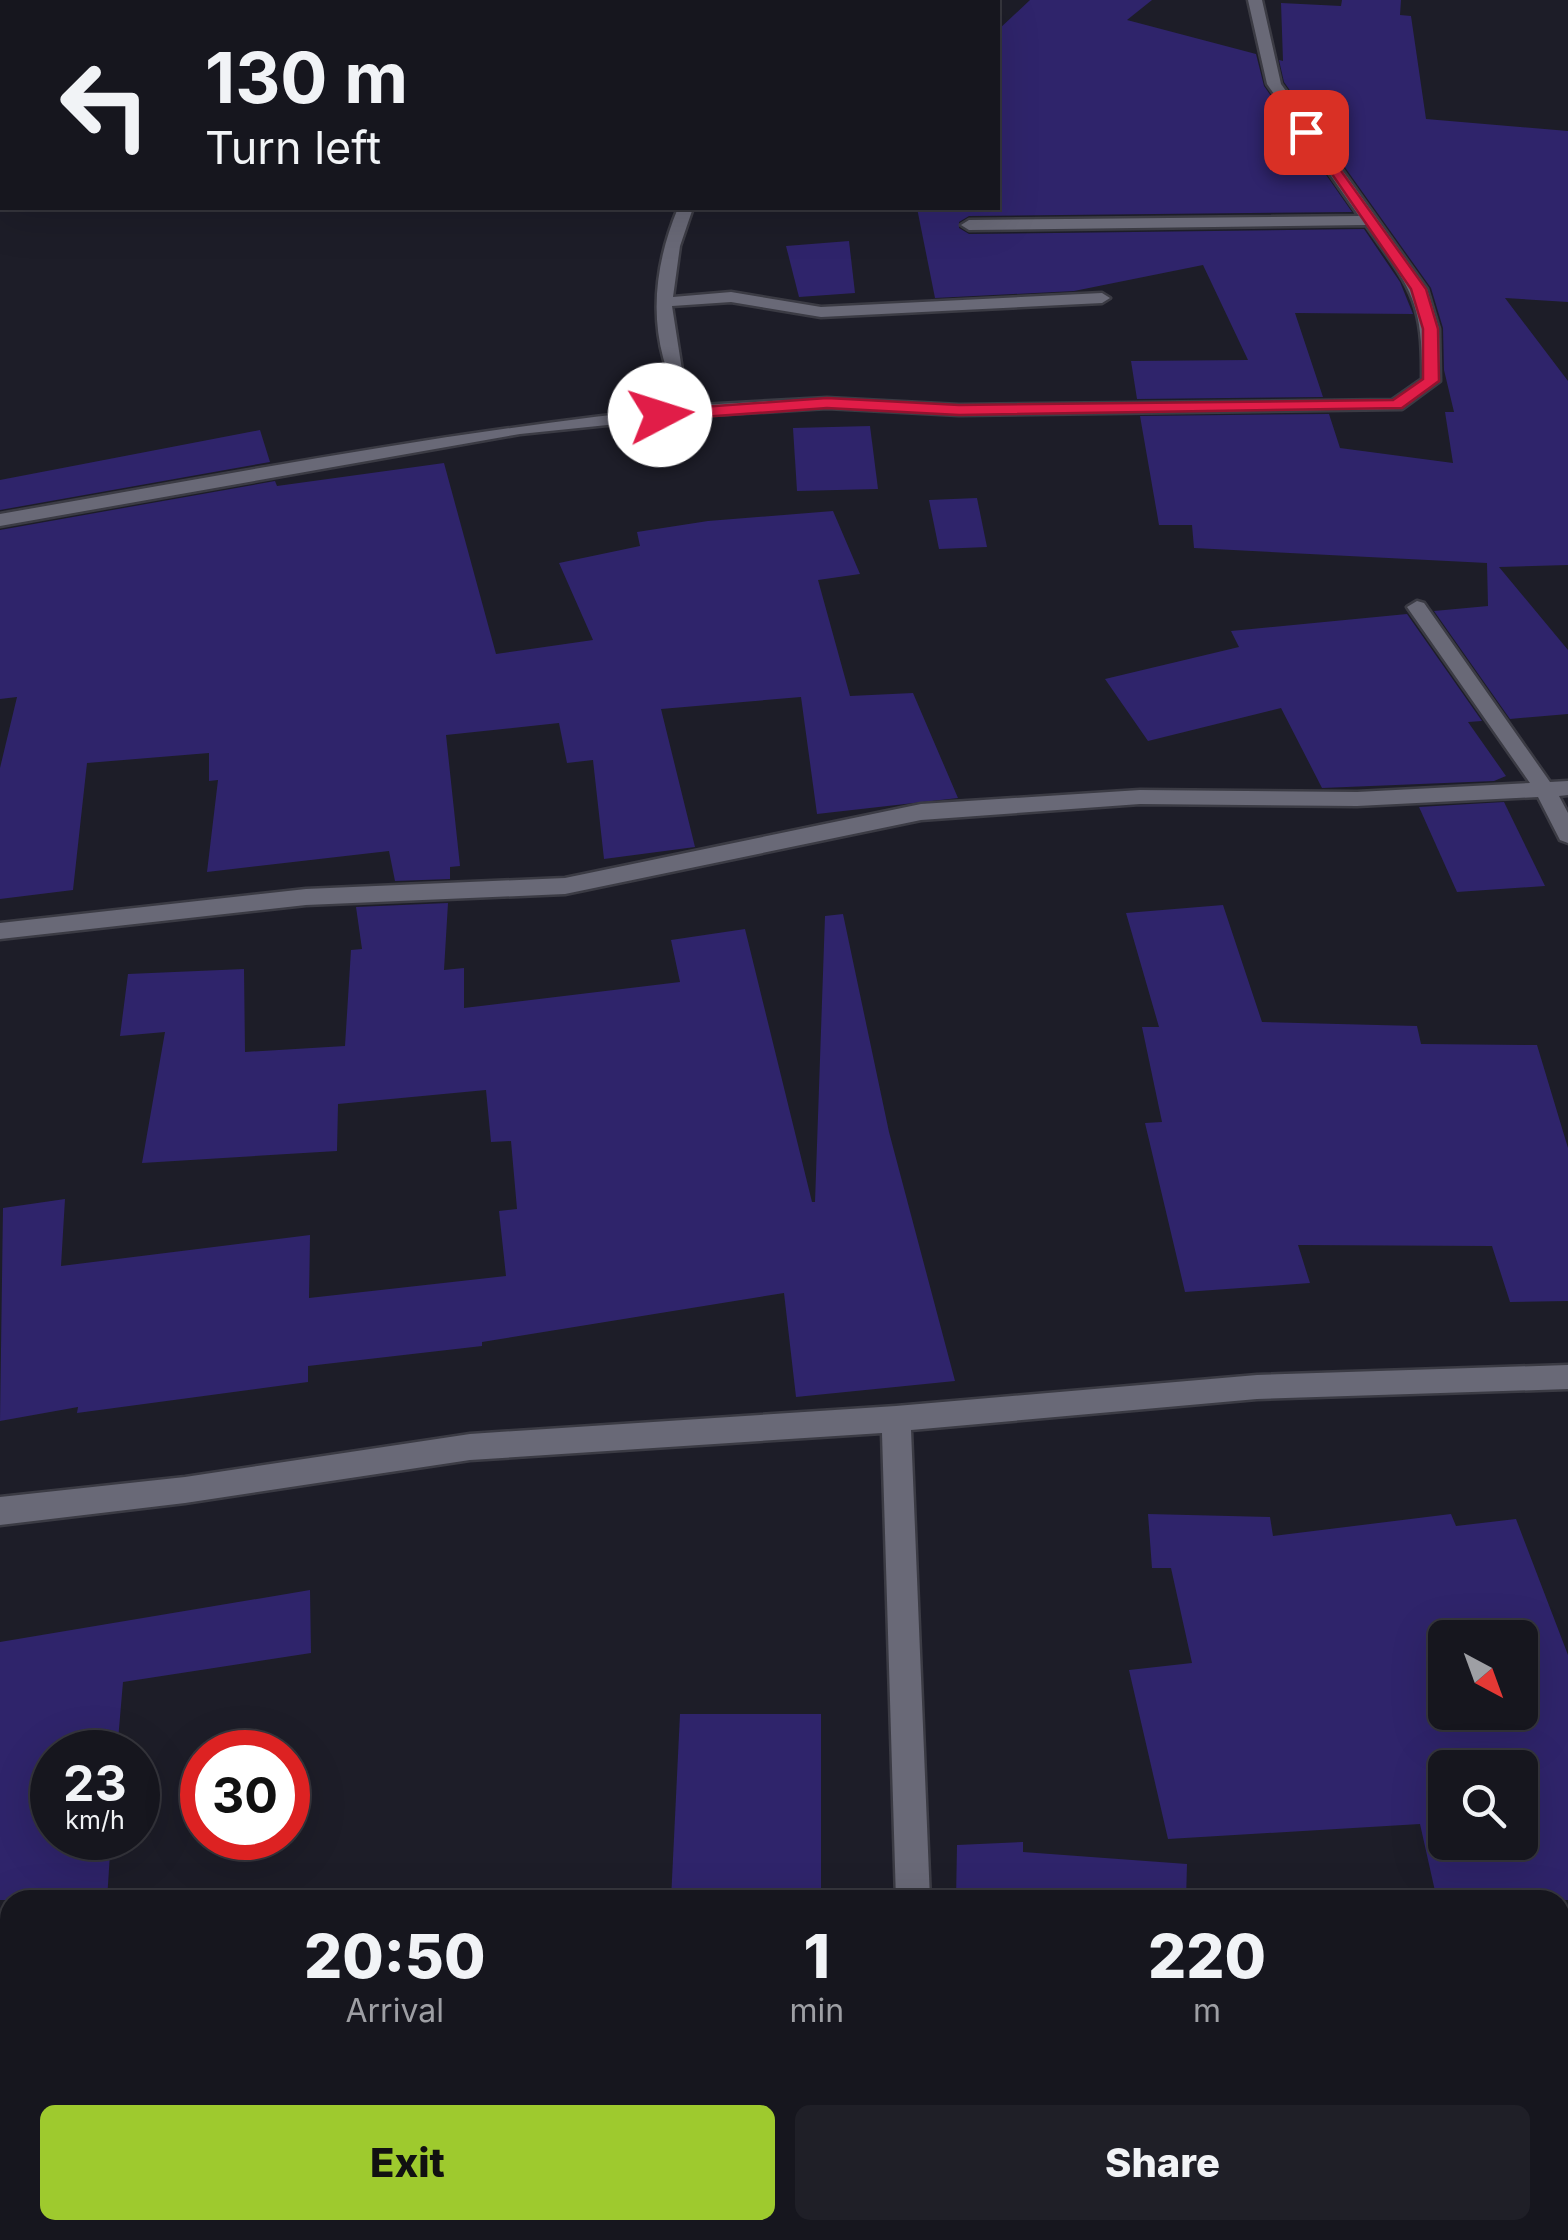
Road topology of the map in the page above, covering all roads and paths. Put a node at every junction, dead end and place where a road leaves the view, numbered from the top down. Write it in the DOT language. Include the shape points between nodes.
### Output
graph roads {
  1 [pos="1255,0"];
  2 [pos="684,210"];
  3 [pos="1371,220"];
  4 [pos="969,225"];
  5 [pos="1102,298"];
  6 [pos="666,302"];
  7 [pos="695,412"];
  8 [pos="0,520"];
  9 [pos="1416,607"];
  10 [pos="1558,789"];
  11 [pos="1568,836"];
  12 [pos="0,931"];
  13 [pos="1568,1377"];
  14 [pos="896,1419"];
  15 [pos="0,1511"];
  16 [pos="913,1890"];
  1 -- 3 [label="street" via="1274,84"];
  2 -- 6 [label="street" via="668,266"];
  3 -- 4 [label="street"];
  3 -- 7 [label="street" via="1419,289 1431,329 1431,381 1396,405 959,410 827,403"];
  5 -- 6 [label="street" via="821,312 730,297"];
  6 -- 7 [label="street" via="672,369"];
  7 -- 8 [label="street" via="390,450"];
  9 -- 10 [label="street" via="1450,660"];
  10 -- 11 [label="street"];
  10 -- 12 [label="street" via="1357,800 1140,798 921,812 565,886 306,896"];
  13 -- 14 [label="street" via="1257,1387"];
  14 -- 15 [label="street" via="470,1447"];
  14 -- 16 [label="street"];
}
